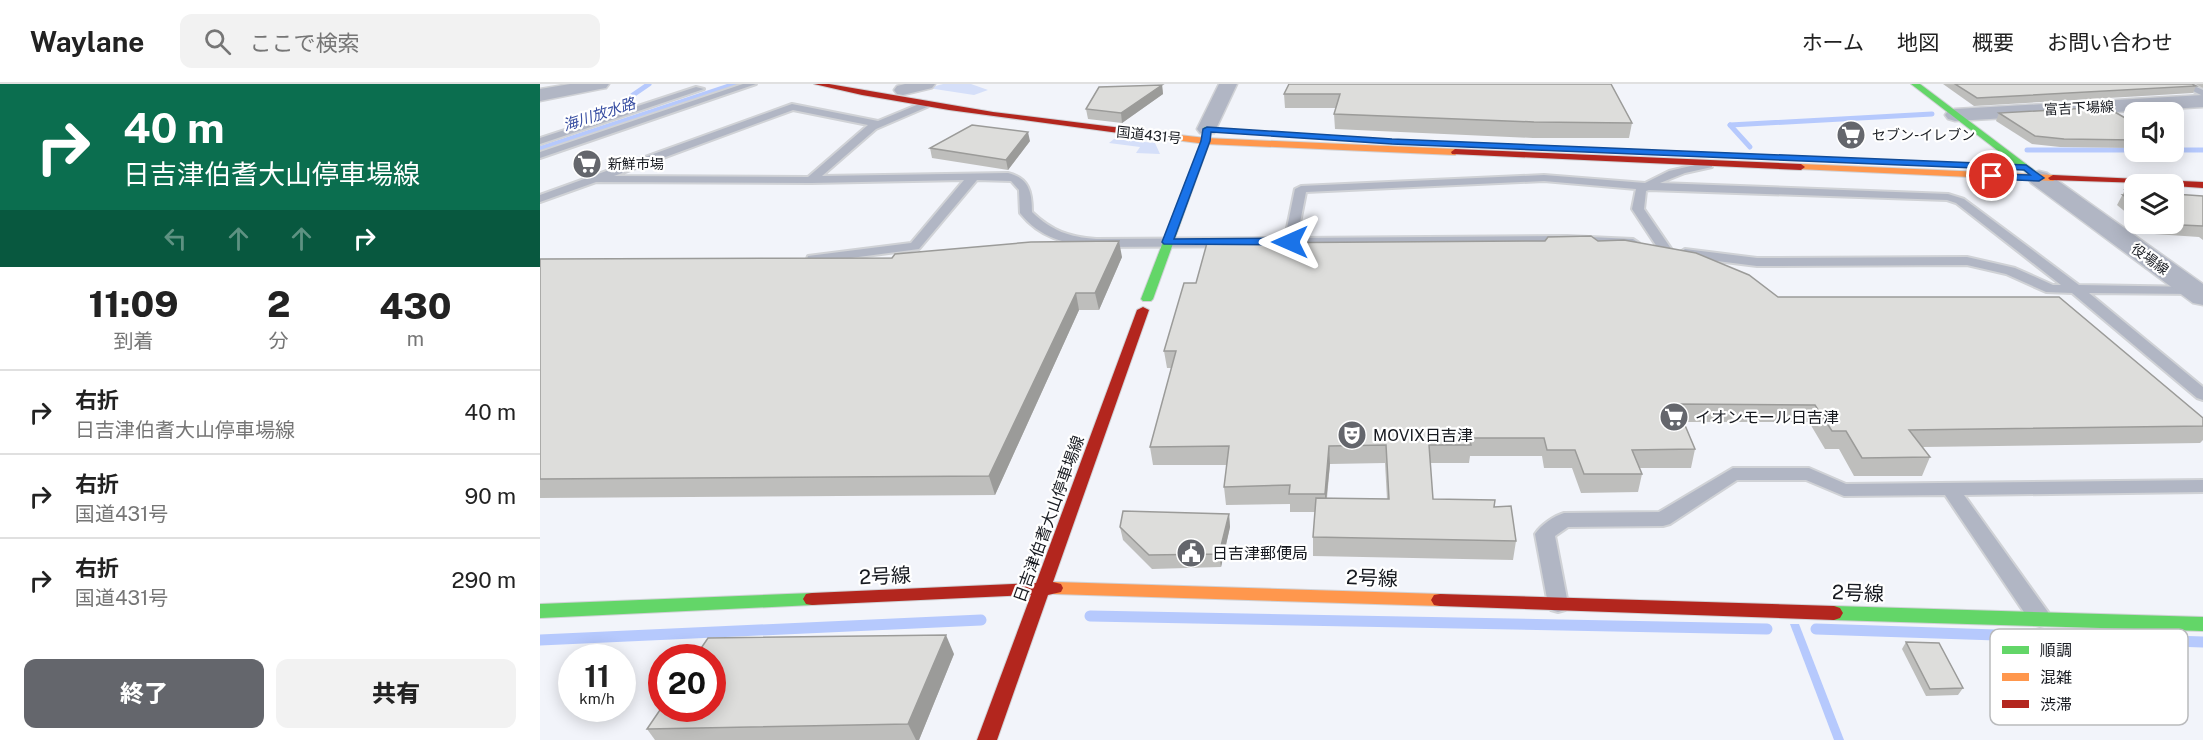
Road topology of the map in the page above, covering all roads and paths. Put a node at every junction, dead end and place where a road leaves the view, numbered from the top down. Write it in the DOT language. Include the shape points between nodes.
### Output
graph roads {
  1 [pos="600,84"];
  2 [pos="714,84"];
  3 [pos="752,84"];
  4 [pos="818,84"];
  5 [pos="865,84"];
  6 [pos="926,84"];
  7 [pos="1228,84"];
  8 [pos="1915,84"];
  9 [pos="2183,84"];
  10 [pos="903,90"];
  11 [pos="2203,93"];
  12 [pos="540,95"];
  13 [pos="2203,101"];
  14 [pos="924,105"];
  15 [pos="1955,115"];
  16 [pos="879,124"];
  17 [pos="1207,135"];
  18 [pos="540,141"];
  19 [pos="540,155"];
  20 [pos="1712,165"];
  21 [pos="2033,173"];
  22 [pos="2203,175"];
  23 [pos="974,176"];
  24 [pos="593,179"];
  25 [pos="811,180"];
  26 [pos="2203,185"];
  27 [pos="1646,186"];
  28 [pos="540,200"];
  29 [pos="1167,242"];
  30 [pos="1290,242"];
  31 [pos="1666,250"];
  32 [pos="801,259"];
  33 [pos="2075,289"];
  34 [pos="2200,292"];
  35 [pos="2203,396"];
  36 [pos="2203,486"];
  37 [pos="1950,489"];
  38 [pos="1042,588"];
  39 [pos="1558,604"];
  40 [pos="540,611"];
  41 [pos="2040,618"];
  42 [pos="2203,624"];
  43 [pos="987,740"];
  1 -- 12 [label="street"];
  2 -- 18 [label="lane"];
  3 -- 19 [label="lane"];
  4 -- 14 [label="main road, 国道431号"];
  5 -- 10 [label="main road, 国道431号"];
  6 -- 10 [label="street"];
  7 -- 17 [label="street"];
  8 -- 15 [label="main road"];
  9 -- 11 [label="lane"];
  10 -- 17 [label="main road, 国道431号"];
  13 -- 15 [label="street, 富吉下場線"];
  14 -- 16 [label="lane"];
  14 -- 17 [label="main road, 国道431号" via="1020,119"];
  15 -- 21 [label="main road"];
  16 -- 24 [label="lane" via="792,107"];
  16 -- 25 [label="lane"];
  17 -- 20 [label="main road, 国道431号"];
  17 -- 21 [label="main road, 国道431号"];
  17 -- 29 [label="main road, 日吉津伯耆大山停車場線"];
  20 -- 21 [label="main road, 国道431号"];
  20 -- 27 [label="lane" via="1658,178"];
  21 -- 22 [label="main road, 国道431号"];
  21 -- 26 [label="main road, 国道431号"];
  21 -- 34 [label="street, 役場線"];
  23 -- 25 [label="lane"];
  23 -- 29 [label="lane" via="1018,178 1026,196 1026,213 1047,233 1067,240"];
  23 -- 32 [label="lane" via="915,246"];
  24 -- 25 [label="lane"];
  24 -- 28 [label="lane"];
  27 -- 30 [label="lane" via="1545,178 1301,189"];
  27 -- 31 [label="lane" via="1641,190 1638,209"];
  27 -- 33 [label="lane" via="1948,197 1960,201"];
  29 -- 30 [label="lane"];
  29 -- 38 [label="main road, 日吉津伯耆大山停車場線"];
  30 -- 31 [label="lane" via="1620,241"];
  31 -- 33 [label="lane" via="1757,262 1967,261 2010,271 2051,289"];
  33 -- 34 [label="lane"];
  33 -- 35 [label="lane"];
  36 -- 37 [label="lane"];
  37 -- 39 [label="lane" via="1844,490 1809,474 1733,474 1663,519 1564,520 1545,534"];
  37 -- 41 [label="lane"];
  38 -- 39 [label="main road, 2号線"];
  38 -- 40 [label="main road, 2号線"];
  38 -- 43 [label="main road, 日吉津伯耆大山停車場線"];
  39 -- 41 [label="main road, 2号線"];
  41 -- 42 [label="main road, 2号線"];
}
